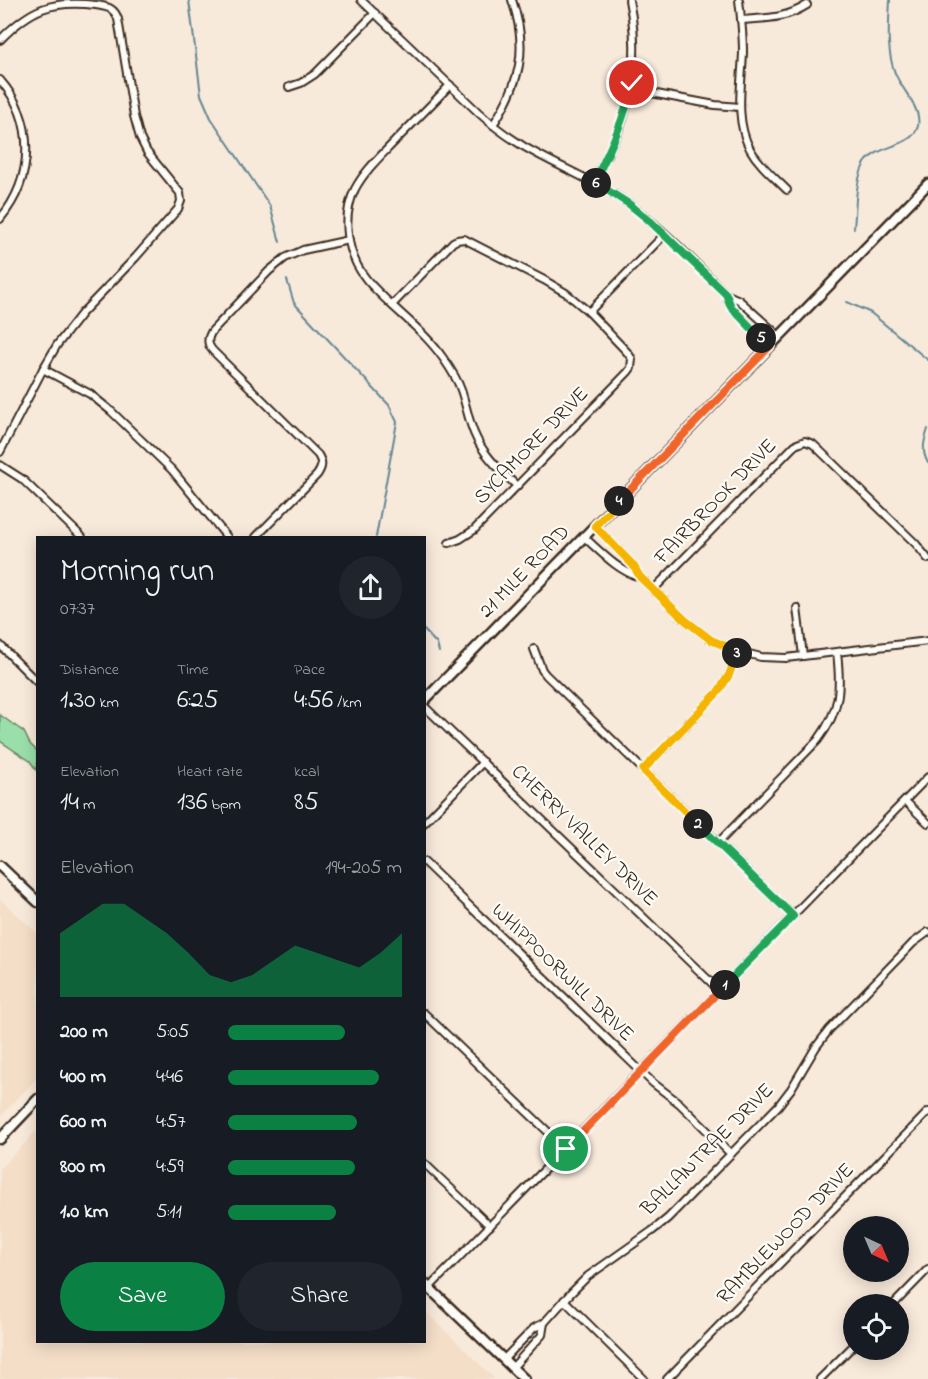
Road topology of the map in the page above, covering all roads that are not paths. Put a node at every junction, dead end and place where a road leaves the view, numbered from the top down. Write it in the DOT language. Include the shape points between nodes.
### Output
graph roads {
  1 [pos="361,0"];
  2 [pos="512,0"];
  3 [pos="629,0"];
  4 [pos="739,0"];
  5 [pos="807,5"];
  6 [pos="375,13"];
  7 [pos="741,20"];
  8 [pos="0,40"];
  9 [pos="0,80"];
  10 [pos="450,85"];
  11 [pos="289,87"];
  12 [pos="630,89"];
  13 [pos="740,107"];
  14 [pos="493,125"];
  15 [pos="594,182"];
  16 [pos="926,189"];
  17 [pos="788,190"];
  18 [pos="0,219"];
  19 [pos="664,234"];
  20 [pos="349,240"];
  21 [pos="726,294"];
  22 [pos="392,305"];
  23 [pos="589,312"];
  24 [pos="779,336"];
  25 [pos="770,346"];
  26 [pos="43,369"];
  27 [pos="0,452"];
  28 [pos="0,465"];
  29 [pos="517,486"];
  30 [pos="595,526"];
  31 [pos="81,536"];
  32 [pos="226,536"];
  33 [pos="257,536"];
  34 [pos="584,537"];
  35 [pos="449,543"];
  36 [pos="928,559"];
  37 [pos="640,577"];
  38 [pos="654,590"];
  39 [pos="797,608"];
  40 [pos="928,641"];
  41 [pos="0,645"];
  42 [pos="534,650"];
  43 [pos="737,651"];
  44 [pos="837,652"];
  45 [pos="803,656"];
  46 [pos="36,681"];
  47 [pos="426,699"];
  48 [pos="426,708"];
  49 [pos="483,762"];
  50 [pos="643,770"];
  51 [pos="928,777"];
  52 [pos="905,801"];
  53 [pos="426,821"];
  54 [pos="928,823"];
  55 [pos="718,843"];
  56 [pos="426,864"];
  57 [pos="0,866"];
  58 [pos="36,900"];
  59 [pos="793,916"];
  60 [pos="928,932"];
  61 [pos="720,991"];
  62 [pos="426,1015"];
  63 [pos="641,1071"];
  64 [pos="36,1102"];
  65 [pos="928,1112"];
  66 [pos="0,1139"];
  67 [pos="566,1149"];
  68 [pos="731,1154"];
  69 [pos="426,1165"];
  70 [pos="490,1226"];
  71 [pos="928,1269"];
  72 [pos="427,1285"];
  73 [pos="904,1294"];
  74 [pos="564,1300"];
  75 [pos="544,1323"];
  76 [pos="843,1356"];
  77 [pos="504,1359"];
  78 [pos="512,1368"];
  79 [pos="524,1379"];
  80 [pos="644,1379"];
  81 [pos="667,1379"];
  82 [pos="820,1379"];
  1 -- 6 [label="street"];
  2 -- 14 [label="street" via="520,30 520,62 511,95"];
  3 -- 12 [label="street" via="634,51"];
  4 -- 7 [label="street"];
  5 -- 7 [label="street" via="783,16"];
  6 -- 10 [label="street"];
  6 -- 11 [label="street" via="315,74"];
  7 -- 13 [label="street"];
  8 -- 26 [label="street" via="31,13 56,4 82,3 114,11 140,138 182,201 144,249 73,324"];
  9 -- 18 [label="street" via="19,112 27,144 23,178"];
  10 -- 14 [label="street"];
  10 -- 20 [label="street" via="364,175 351,200"];
  12 -- 13 [label="street"];
  12 -- 15 [label="street" via="614,142"];
  13 -- 17 [label="street" via="750,149"];
  14 -- 15 [label="street" via="523,146"];
  15 -- 19 [label="street" via="629,204"];
  16 -- 24 [label="street, 21 MILE ROAD"];
  19 -- 21 [label="street"];
  19 -- 23 [label="street"];
  20 -- 22 [label="street" via="361,271"];
  20 -- 33 [label="street" via="285,258 210,335 208,342 213,351 318,455 322,465 317,475"];
  21 -- 24 [label="street" via="739,300"];
  21 -- 25 [label="street" via="731,307"];
  22 -- 23 [label="street" via="460,239 544,280"];
  22 -- 29 [label="street" via="447,364 461,390 478,443"];
  23 -- 29 [label="street, SYCAMORE DRIVE" via="627,352 632,363 628,372"];
  24 -- 25 [label="street, 21 MILE ROAD"];
  25 -- 30 [label="street, 21 MILE ROAD"];
  26 -- 27 [label="street"];
  26 -- 32 [label="street" via="104,404 172,470"];
  28 -- 31 [label="street" via="22,479"];
  29 -- 35 [label="street, SYCAMORE DRIVE" via="474,530"];
  30 -- 34 [label="street, 21 MILE ROAD"];
  30 -- 37 [label="street"];
  34 -- 37 [label="street" via="610,561"];
  34 -- 47 [label="street, 21 MILE ROAD"];
  36 -- 38 [label="street, FAIRBROOK DRIVE" via="813,444 805,441 798,442"];
  37 -- 38 [label="street"];
  38 -- 43 [label="street" via="702,634"];
  39 -- 45 [label="street"];
  40 -- 44 [label="street"];
  41 -- 46 [label="street"];
  42 -- 50 [label="street" via="546,675"];
  43 -- 45 [label="street" via="774,659"];
  43 -- 50 [label="street" via="718,692"];
  44 -- 45 [label="street"];
  44 -- 55 [label="street" via="840,689 829,724"];
  48 -- 49 [label="street, CHERRY VALLEY DRIVE"];
  49 -- 53 [label="street"];
  49 -- 61 [label="street, CHERRY VALLEY DRIVE"];
  50 -- 55 [label="street"];
  51 -- 52 [label="street"];
  52 -- 54 [label="street"];
  52 -- 59 [label="street"];
  55 -- 59 [label="street"];
  56 -- 63 [label="street, WHIPPOORWILL DRIVE"];
  57 -- 58 [label="street"];
  59 -- 61 [label="street"];
  60 -- 68 [label="street, BALLANTRAE DRIVE" via="828,1030 785,1098"];
  61 -- 63 [label="street"];
  62 -- 67 [label="street"];
  63 -- 67 [label="street"];
  63 -- 68 [label="street, WHIPPOORWILL DRIVE"];
  64 -- 66 [label="street"];
  65 -- 81 [label="street, RAMBLEWOOD DRIVE"];
  67 -- 70 [label="street"];
  68 -- 74 [label="street, BALLANTRAE DRIVE" via="661,1225 588,1276"];
  69 -- 70 [label="street"];
  70 -- 72 [label="street"];
  71 -- 73 [label="street"];
  72 -- 77 [label="street"];
  74 -- 75 [label="street, BALLANTRAE DRIVE"];
  74 -- 80 [label="street"];
  75 -- 77 [label="street, BALLANTRAE DRIVE"];
  75 -- 78 [label="street, BALLANTRAE DRIVE" via="542,1335"];
  76 -- 82 [label="street"];
  77 -- 78 [label="street"];
  78 -- 79 [label="street"];
}
